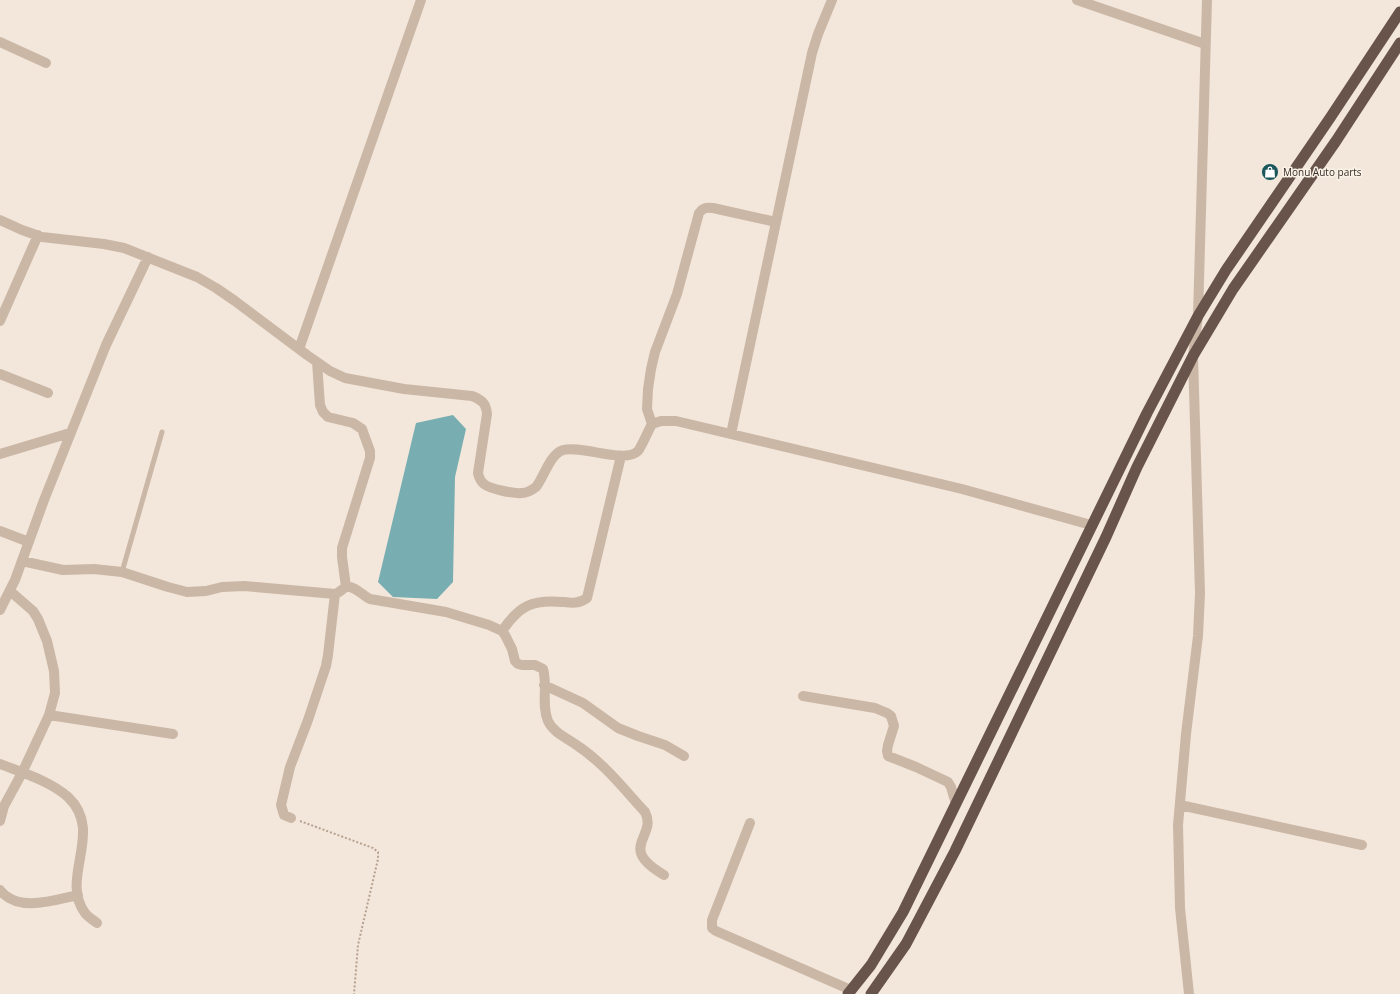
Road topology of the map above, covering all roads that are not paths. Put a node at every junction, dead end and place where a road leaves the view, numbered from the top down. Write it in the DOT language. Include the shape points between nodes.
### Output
graph roads {
  1 [pos="421,0"];
  2 [pos="832,0"];
  3 [pos="1077,0"];
  4 [pos="1207,0"];
  5 [pos="1400,12"];
  6 [pos="0,42"];
  7 [pos="1400,43"];
  8 [pos="1205,44"];
  9 [pos="46,63"];
  10 [pos="0,220"];
  11 [pos="776,222"];
  12 [pos="38,235"];
  13 [pos="148,257"];
  14 [pos="1198,316"];
  15 [pos="0,321"];
  16 [pos="299,349"];
  17 [pos="1193,356"];
  18 [pos="317,362"];
  19 [pos="0,374"];
  20 [pos="48,393"];
  21 [pos="652,424"];
  22 [pos="162,432"];
  23 [pos="70,433"];
  24 [pos="731,434"];
  25 [pos="0,454"];
  26 [pos="621,456"];
  27 [pos="1091,525"];
  28 [pos="0,531"];
  29 [pos="29,542"];
  30 [pos="22,561"];
  31 [pos="122,572"];
  32 [pos="346,587"];
  33 [pos="10,591"];
  34 [pos="335,594"];
  35 [pos="0,610"];
  36 [pos="502,631"];
  37 [pos="544,685"];
  38 [pos="803,696"];
  39 [pos="49,715"];
  40 [pos="173,734"];
  41 [pos="684,756"];
  42 [pos="0,764"];
  43 [pos="22,773"];
  44 [pos="956,804"];
  45 [pos="1180,805"];
  46 [pos="291,818"];
  47 [pos="0,821"];
  48 [pos="750,823"];
  49 [pos="1362,845"];
  50 [pos="664,875"];
  51 [pos="0,890"];
  52 [pos="78,895"];
  53 [pos="97,923"];
  54 [pos="850,992"];
  55 [pos="871,994"];
  56 [pos="1189,994"];
  1 -- 16 [label="street"];
  2 -- 11 [label="street" via="812,53"];
  3 -- 8 [label="street"];
  4 -- 8 [label="street"];
  5 -- 14 [label="highway" via="1226,270"];
  6 -- 9 [label="street"];
  7 -- 17 [label="highway" via="1336,141 1233,289"];
  8 -- 14 [label="street"];
  10 -- 12 [label="street"];
  11 -- 21 [label="street" via="707,207 699,213 677,294 651,369 647,409"];
  11 -- 24 [label="street"];
  12 -- 13 [label="street" via="114,246"];
  12 -- 15 [label="street"];
  13 -- 16 [label="street" via="216,288"];
  13 -- 23 [label="street" via="106,345"];
  14 -- 17 [label="street"];
  14 -- 27 [label="highway"];
  16 -- 18 [label="street"];
  17 -- 45 [label="street" via="1200,593 1198,636"];
  17 -- 55 [label="highway" via="1137,467 952,858 906,944"];
  18 -- 26 [label="street" via="337,374 355,380 404,389 472,396 481,400 486,405 487,414 478,474 480,480 491,488 521,494 529,492 561,451 570,449"];
  18 -- 32 [label="street" via="320,405 323,412 328,417 362,429 370,451 342,548"];
  19 -- 20 [label="street"];
  21 -- 24 [label="street" via="661,420 676,421"];
  21 -- 26 [label="street" via="638,451"];
  22 -- 31 [label="lane"];
  23 -- 25 [label="street"];
  23 -- 29 [label="street"];
  24 -- 27 [label="street" via="962,489"];
  26 -- 36 [label="street" via="587,598 579,603 550,601 532,604 510,619"];
  27 -- 44 [label="highway"];
  28 -- 29 [label="street"];
  29 -- 30 [label="street"];
  30 -- 31 [label="street" via="63,570 94,569"];
  30 -- 33 [label="street"];
  31 -- 34 [label="street" via="187,592 244,586"];
  32 -- 34 [label="street"];
  32 -- 36 [label="street" via="355,589 370,600 446,612 479,621"];
  33 -- 35 [label="street"];
  33 -- 39 [label="street" via="33,611 47,641 55,682"];
  34 -- 46 [label="street" via="326,666 290,767 281,805 284,815"];
  36 -- 37 [label="street" via="518,664 535,665 543,669"];
  37 -- 41 [label="street" via="583,702 618,728 665,745"];
  37 -- 50 [label="street" via="546,715 553,729 605,767 645,812 648,825 640,850 647,863"];
  38 -- 44 [label="street" via="875,708 887,713 891,716 894,726 888,745 888,756 948,782"];
  39 -- 40 [label="street"];
  39 -- 43 [label="street"];
  42 -- 43 [label="street"];
  43 -- 47 [label="street" via="4,806"];
  43 -- 52 [label="street" via="61,792 69,798 80,814 84,830 77,882"];
  44 -- 54 [label="highway" via="903,912 875,959"];
  45 -- 49 [label="street"];
  45 -- 56 [label="street" via="1180,908"];
  48 -- 54 [label="street" via="712,920 712,928"];
  51 -- 52 [label="street" via="9,898 32,903 47,903"];
  52 -- 53 [label="street" via="85,913"];
}
